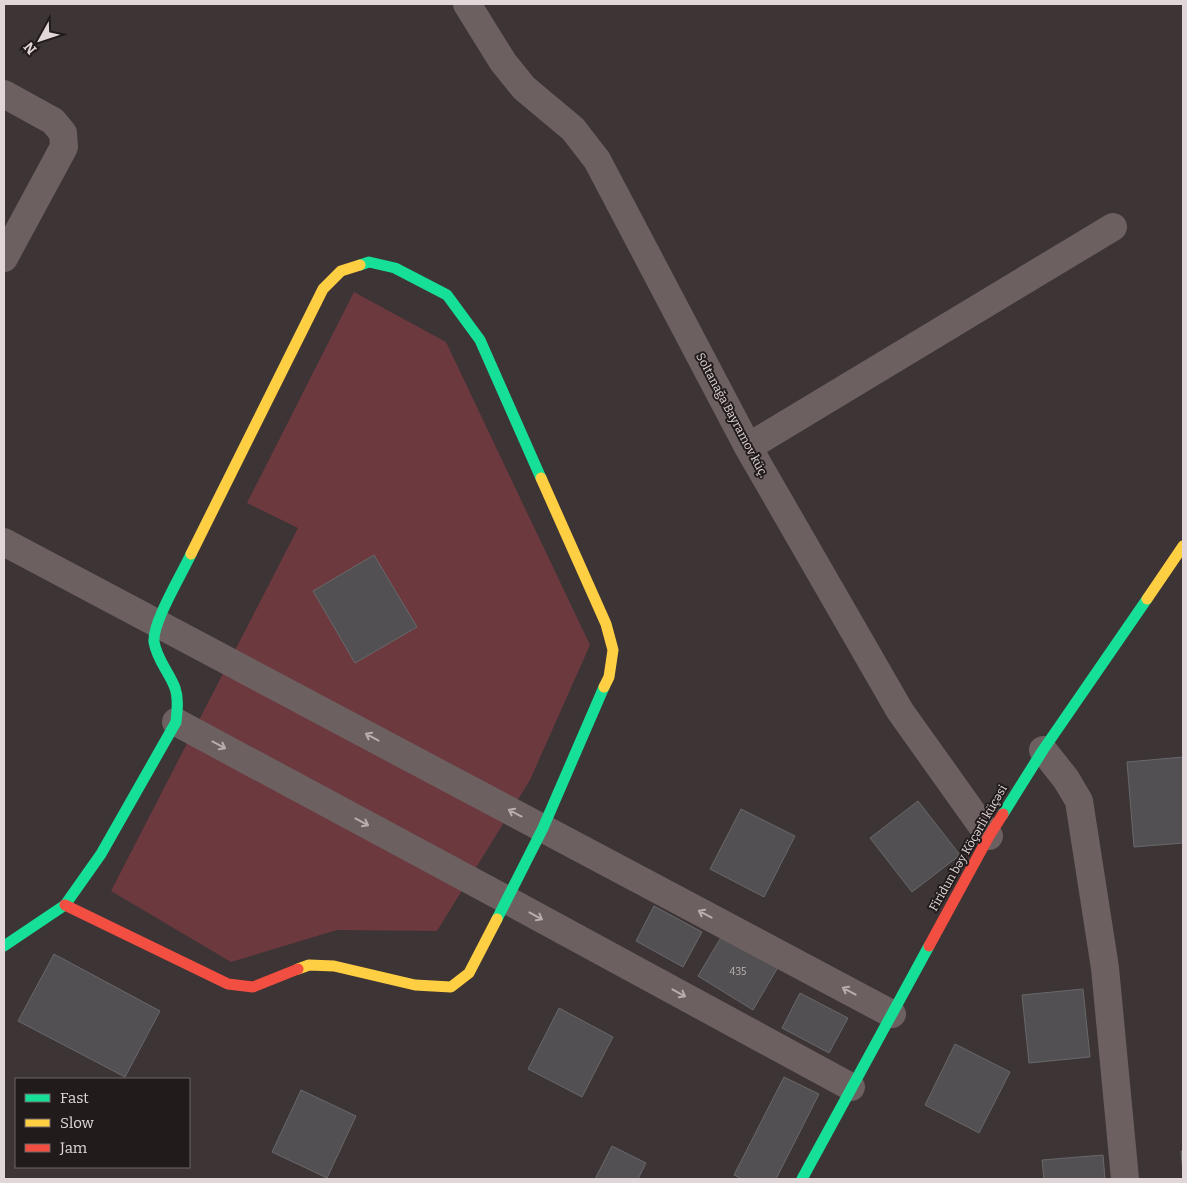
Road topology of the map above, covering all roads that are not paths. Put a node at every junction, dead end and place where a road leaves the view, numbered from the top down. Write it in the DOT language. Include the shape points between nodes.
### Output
graph roads {
  1 [pos="467,4"];
  2 [pos="4,94"];
  3 [pos="1113,227"];
  4 [pos="4,258"];
  5 [pos="748,447"];
  6 [pos="4,542"];
  7 [pos="1183,546"];
  8 [pos="157,624"];
  9 [pos="176,722"];
  10 [pos="1043,750"];
  11 [pos="542,828"];
  12 [pos="989,836"];
  13 [pos="507,900"];
  14 [pos="65,905"];
  15 [pos="4,946"];
  16 [pos="892,1014"];
  17 [pos="851,1087"];
  18 [pos="802,1179"];
  19 [pos="1125,1179"];
  1 -- 5 [label="street, Soltanağa Bayramov küç." via="524,88 573,130 597,160"];
  2 -- 4 [label="street" via="53,122 63,133 64,147"];
  3 -- 5 [label="street"];
  5 -- 12 [label="street, Soltanağa Bayramov küç." via="900,710"];
  6 -- 8 [label="street"];
  7 -- 10 [label="street, Firidun bəy Köçərli küçəsi"];
  8 -- 9 [label="street" via="154,641 159,660 175,688 178,703"];
  11 -- 8 [label="street, one-way"];
  8 -- 11 [label="street" via="323,289 341,271 369,262 396,268 447,295 480,340 606,624 613,650 609,677"];
  9 -- 13 [label="street, one-way"];
  9 -- 14 [label="street" via="101,854"];
  10 -- 12 [label="street, Firidun bəy Köçərli küçəsi"];
  10 -- 19 [label="street" via="1079,802 1105,968"];
  11 -- 13 [label="street"];
  16 -- 11 [label="street, one-way"];
  12 -- 16 [label="street, Firidun bəy Köçərli küçəsi"];
  13 -- 14 [label="street" via="469,973 451,987 415,985 334,966 309,965 253,987 228,984"];
  13 -- 17 [label="street, one-way"];
  14 -- 15 [label="street"];
  16 -- 17 [label="street, Firidun bəy Köçərli küçəsi"];
  17 -- 18 [label="street, Firidun bəy Köçərli küçəsi"];
}
